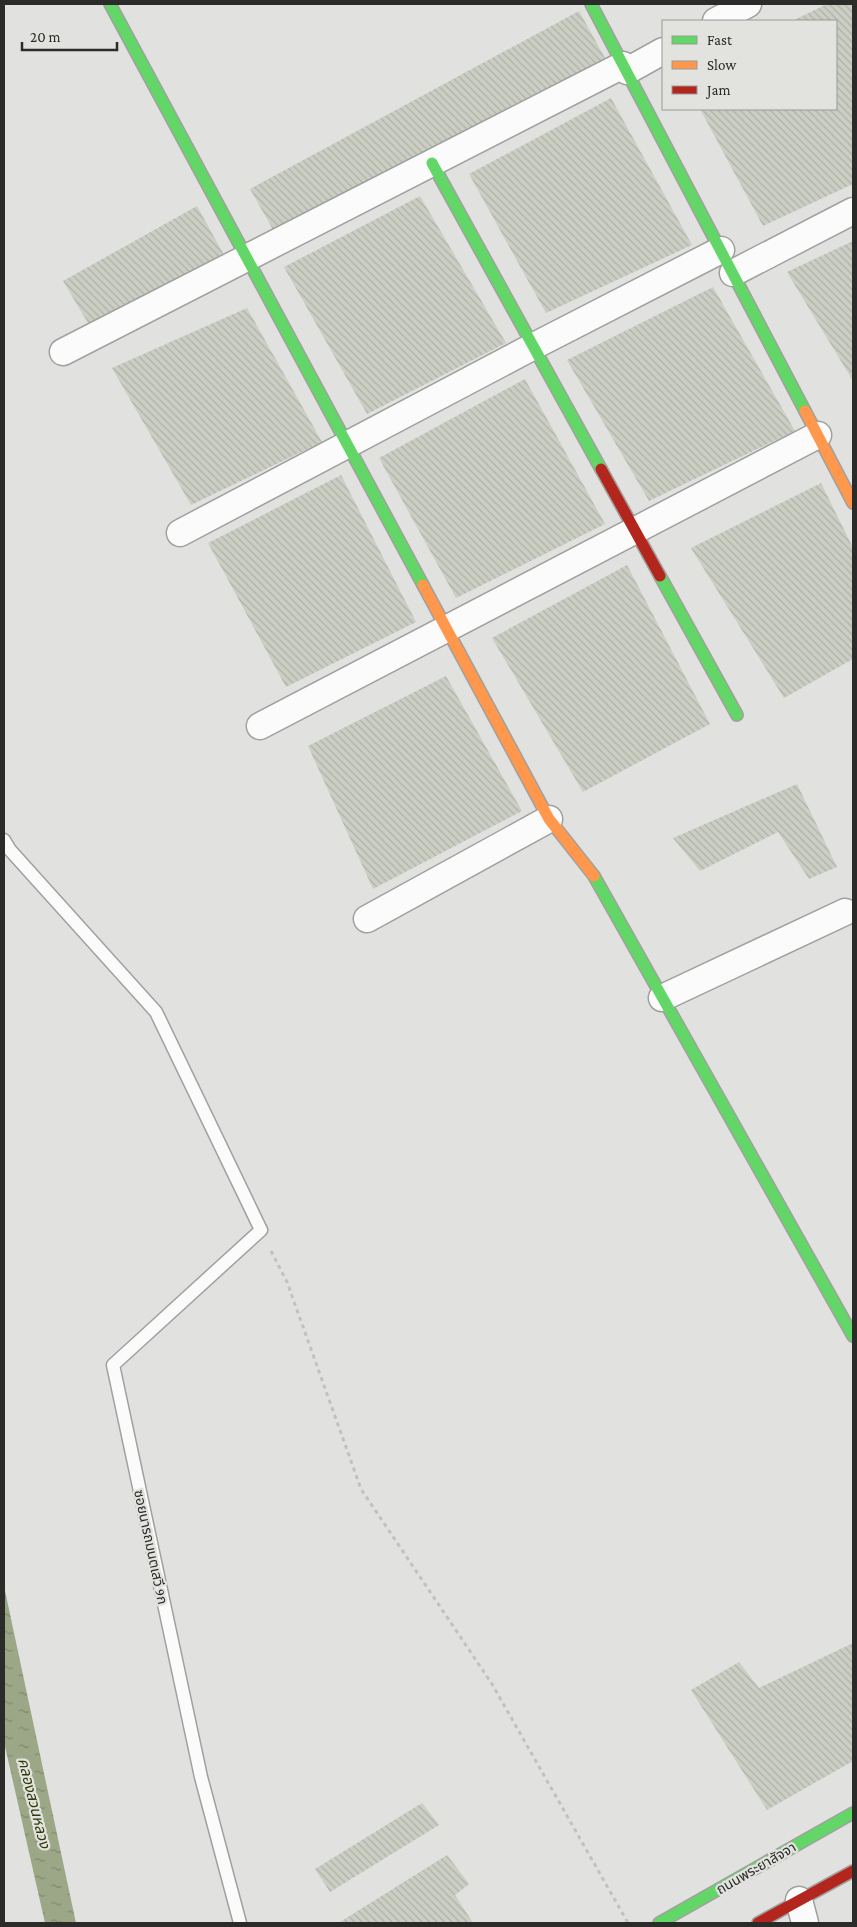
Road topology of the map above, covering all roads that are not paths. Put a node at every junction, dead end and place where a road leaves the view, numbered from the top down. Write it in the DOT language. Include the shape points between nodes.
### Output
graph roads {
  1 [pos="110,4"];
  2 [pos="591,4"];
  3 [pos="748,4"];
  4 [pos="718,20"];
  5 [pos="662,51"];
  6 [pos="625,68"];
  7 [pos="432,163"];
  8 [pos="853,211"];
  9 [pos="720,250"];
  10 [pos="247,259"];
  11 [pos="733,273"];
  12 [pos="534,346"];
  13 [pos="63,352"];
  14 [pos="818,435"];
  15 [pos="348,445"];
  16 [pos="845,468"];
  17 [pos="853,503"];
  18 [pos="635,531"];
  19 [pos="180,533"];
  20 [pos="447,630"];
  21 [pos="736,715"];
  22 [pos="260,726"];
  23 [pos="548,819"];
  24 [pos="4,840"];
  25 [pos="845,912"];
  26 [pos="367,919"];
  27 [pos="662,998"];
  28 [pos="853,1336"];
  29 [pos="853,1813"];
  30 [pos="853,1871"];
  31 [pos="802,1912"];
  32 [pos="240,1923"];
  33 [pos="659,1923"];
  34 [pos="758,1923"];
  1 -- 10 [label="street"];
  2 -- 6 [label="street"];
  3 -- 4 [label="street"];
  5 -- 6 [label="street"];
  6 -- 7 [label="street"];
  6 -- 9 [label="street"];
  7 -- 10 [label="street"];
  7 -- 12 [label="street"];
  8 -- 11 [label="street"];
  9 -- 11 [label="street"];
  9 -- 12 [label="street"];
  10 -- 13 [label="street"];
  10 -- 15 [label="street"];
  11 -- 14 [label="street"];
  12 -- 15 [label="street"];
  12 -- 18 [label="street"];
  14 -- 16 [label="street"];
  14 -- 18 [label="street"];
  15 -- 19 [label="street"];
  15 -- 20 [label="street"];
  16 -- 17 [label="street"];
  18 -- 20 [label="street"];
  18 -- 21 [label="street"];
  20 -- 22 [label="street"];
  20 -- 23 [label="street"];
  23 -- 26 [label="street"];
  23 -- 27 [label="street" via="597,880"];
  24 -- 32 [label="lane, ซอยนารถมนตเสวี 9ก" via="156,1012 261,1230 113,1365 201,1777"];
  25 -- 27 [label="street"];
  27 -- 28 [label="street"];
  29 -- 33 [label="street, ถนนพระยาสัจจา"];
  30 -- 31 [label="street"];
  31 -- 34 [label="street"];
}
